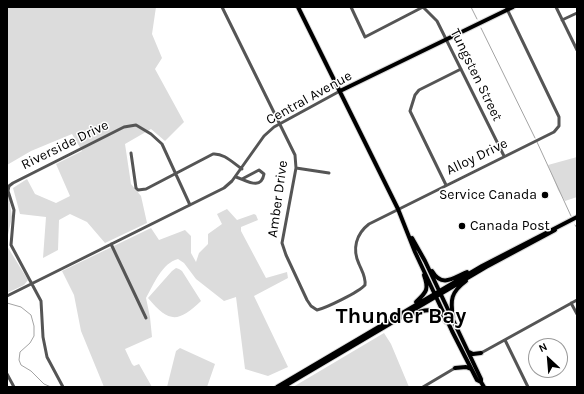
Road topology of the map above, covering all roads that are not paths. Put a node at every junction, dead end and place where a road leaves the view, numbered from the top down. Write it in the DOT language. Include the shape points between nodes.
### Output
graph roads {
  1 [pos="222,7"];
  2 [pos="298,7"];
  3 [pos="351,7"];
  4 [pos="423,7"];
  5 [pos="513,7"];
  6 [pos="556,7"];
  7 [pos="507,8"];
  8 [pos="577,13"];
  9 [pos="562,20"];
  10 [pos="447,39"];
  11 [pos="577,50"];
  12 [pos="461,69"];
  13 [pos="340,91"];
  14 [pos="279,123"];
  15 [pos="131,153"];
  16 [pos="504,156"];
  17 [pos="296,168"];
  18 [pos="242,169"];
  19 [pos="329,173"];
  20 [pos="176,174"];
  21 [pos="236,177"];
  22 [pos="242,179"];
  23 [pos="446,185"];
  24 [pos="190,205"];
  25 [pos="398,209"];
  26 [pos="577,218"];
  27 [pos="406,227"];
  28 [pos="111,244"];
  29 [pos="415,252"];
  30 [pos="422,257"];
  31 [pos="491,261"];
  32 [pos="486,267"];
  33 [pos="32,283"];
  34 [pos="438,293"];
  35 [pos="7,296"];
  36 [pos="307,300"];
  37 [pos="577,300"];
  38 [pos="571,303"];
  39 [pos="409,308"];
  40 [pos="577,314"];
  41 [pos="146,318"];
  42 [pos="455,323"];
  43 [pos="387,325"];
  44 [pos="452,331"];
  45 [pos="505,340"];
  46 [pos="469,352"];
  47 [pos="481,353"];
  48 [pos="470,360"];
  49 [pos="454,368"];
  50 [pos="472,370"];
  51 [pos="7,374"];
  52 [pos="430,382"];
  53 [pos="481,382"];
  54 [pos="14,387"];
  55 [pos="63,387"];
  56 [pos="277,387"];
  57 [pos="283,387"];
  58 [pos="423,387"];
  59 [pos="433,387"];
  60 [pos="484,387"];
  61 [pos="528,387"];
  1 -- 14 [label="street, Amber Drive"];
  2 -- 13 [label="main road"];
  3 -- 4 [label="street" via="365,37"];
  4 -- 10 [label="street, Tungsten Street" via="437,21"];
  5 -- 7 [label="main road, Central Avenue"];
  6 -- 9 [label="street"];
  7 -- 10 [label="main road, Central Avenue"];
  7 -- 16 [label="street, Alloy Drive" via="560,120 556,130"];
  8 -- 9 [label="street"];
  9 -- 11 [label="street"];
  10 -- 12 [label="street, Tungsten Street"];
  10 -- 13 [label="main road, Central Avenue"];
  12 -- 16 [label="street, Tungsten Street"];
  12 -- 23 [label="street" via="418,90 410,111"];
  13 -- 14 [label="street, Central Avenue"];
  13 -- 25 [label="main road"];
  14 -- 17 [label="street, Amber Drive" via="295,155"];
  14 -- 18 [label="street, Central Avenue" via="264,136"];
  15 -- 20 [label="street" via="138,190 146,189"];
  16 -- 23 [label="street, Alloy Drive"];
  17 -- 19 [label="street"];
  17 -- 36 [label="street, Amber Drive" via="282,243"];
  18 -- 20 [label="street" via="218,154 213,154"];
  18 -- 21 [label="street, Central Avenue"];
  20 -- 24 [label="street"];
  20 -- 33 [label="street, Riverside Drive" via="162,144 141,127 130,125 9,186 14,210 11,245"];
  21 -- 22 [label="street"];
  21 -- 24 [label="street, Central Avenue" via="224,188"];
  22 -- 22 [label="street" via="254,184 261,182 264,174 259,170"];
  23 -- 25 [label="street, Alloy Drive"];
  24 -- 28 [label="street, Central Avenue"];
  25 -- 27 [label="main road"];
  25 -- 36 [label="street, Alloy Drive" via="369,224 358,236 355,252 365,277 363,288 317,310"];
  26 -- 31 [label="main road"];
  26 -- 32 [label="main road"];
  27 -- 29 [label="main road"];
  27 -- 30 [label="main road"];
  28 -- 33 [label="street, Central Avenue"];
  28 -- 41 [label="street"];
  29 -- 34 [label="main road"];
  29 -- 39 [label="main road" via="427,287 424,294"];
  30 -- 31 [label="main road" via="434,275 443,281"];
  30 -- 34 [label="main road"];
  31 -- 34 [label="main road"];
  32 -- 34 [label="main road"];
  32 -- 42 [label="main road" via="464,283 452,296 451,306"];
  33 -- 35 [label="street, Central Avenue"];
  33 -- 55 [label="street, Riverside Drive" via="41,301 47,357"];
  34 -- 39 [label="main road"];
  34 -- 42 [label="main road"];
  34 -- 43 [label="main road"];
  34 -- 44 [label="main road"];
  37 -- 38 [label="street"];
  38 -- 40 [label="street"];
  38 -- 45 [label="street"];
  39 -- 56 [label="main road"];
  42 -- 46 [label="main road"];
  43 -- 44 [label="main road" via="420,311 429,310 439,314"];
  43 -- 57 [label="main road"];
  44 -- 48 [label="main road"];
  45 -- 47 [label="street"];
  45 -- 61 [label="street"];
  46 -- 47 [label="main road"];
  46 -- 48 [label="main road"];
  47 -- 48 [label="main road"];
  48 -- 49 [label="main road"];
  48 -- 50 [label="main road"];
  48 -- 53 [label="main road" via="482,379"];
  49 -- 50 [label="main road" via="466,367"];
  49 -- 52 [label="street"];
  50 -- 53 [label="main road"];
  51 -- 54 [label="street"];
  52 -- 58 [label="street"];
  52 -- 59 [label="street"];
  53 -- 60 [label="main road"];
}
